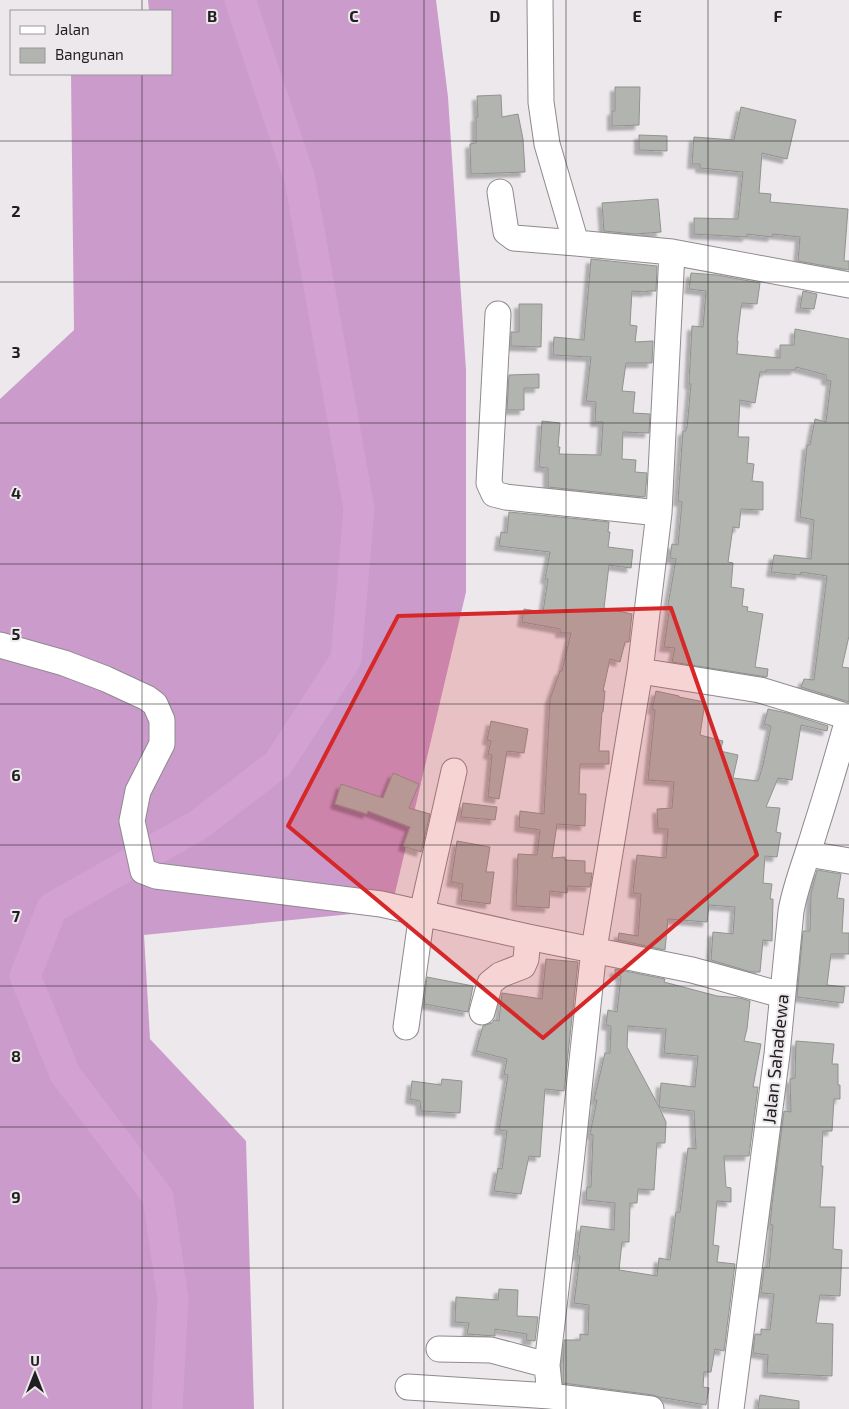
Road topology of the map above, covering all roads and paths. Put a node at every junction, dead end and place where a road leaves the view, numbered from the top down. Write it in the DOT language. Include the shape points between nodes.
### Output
graph roads {
  1 [pos="540,0"];
  2 [pos="500,192"];
  3 [pos="576,243"];
  4 [pos="672,252"];
  5 [pos="849,285"];
  6 [pos="498,314"];
  7 [pos="659,513"];
  8 [pos="0,645"];
  9 [pos="640,671"];
  10 [pos="849,716"];
  11 [pos="454,771"];
  12 [pos="808,854"];
  13 [pos="849,861"];
  14 [pos="422,913"];
  15 [pos="528,937"];
  16 [pos="594,949"];
  17 [pos="782,994"];
  18 [pos="482,1012"];
  19 [pos="406,1027"];
  20 [pos="439,1349"];
  21 [pos="547,1365"];
  22 [pos="408,1386"];
  23 [pos="550,1396"];
  24 [pos="651,1409"];
  25 [pos="731,1409"];
  1 -- 3 [label="street" via="541,102 547,144"];
  2 -- 3 [label="street" via="508,235"];
  3 -- 4 [label="street"];
  4 -- 5 [label="street"];
  4 -- 7 [label="street"];
  6 -- 7 [label="street" via="489,483 494,494"];
  7 -- 9 [label="street"];
  8 -- 14 [label="street" via="64,663 106,679 155,704 162,720 162,744 138,790 132,821 144,870 156,876 381,904"];
  9 -- 10 [label="street" via="760,690"];
  9 -- 16 [label="street"];
  10 -- 12 [label="street, Jalan Sahadewa"];
  11 -- 14 [label="street"];
  12 -- 13 [label="street"];
  12 -- 17 [label="street, Jalan Sahadewa" via="795,888"];
  14 -- 15 [label="street"];
  14 -- 19 [label="street"];
  15 -- 16 [label="street"];
  15 -- 18 [label="street" via="523,966 500,975 490,983"];
  16 -- 17 [label="street"];
  16 -- 21 [label="street"];
  17 -- 25 [label="street, Jalan Sahadewa"];
  20 -- 21 [label="street" via="491,1350"];
  21 -- 23 [label="street"];
  22 -- 23 [label="street"];
  23 -- 24 [label="street"];
}
